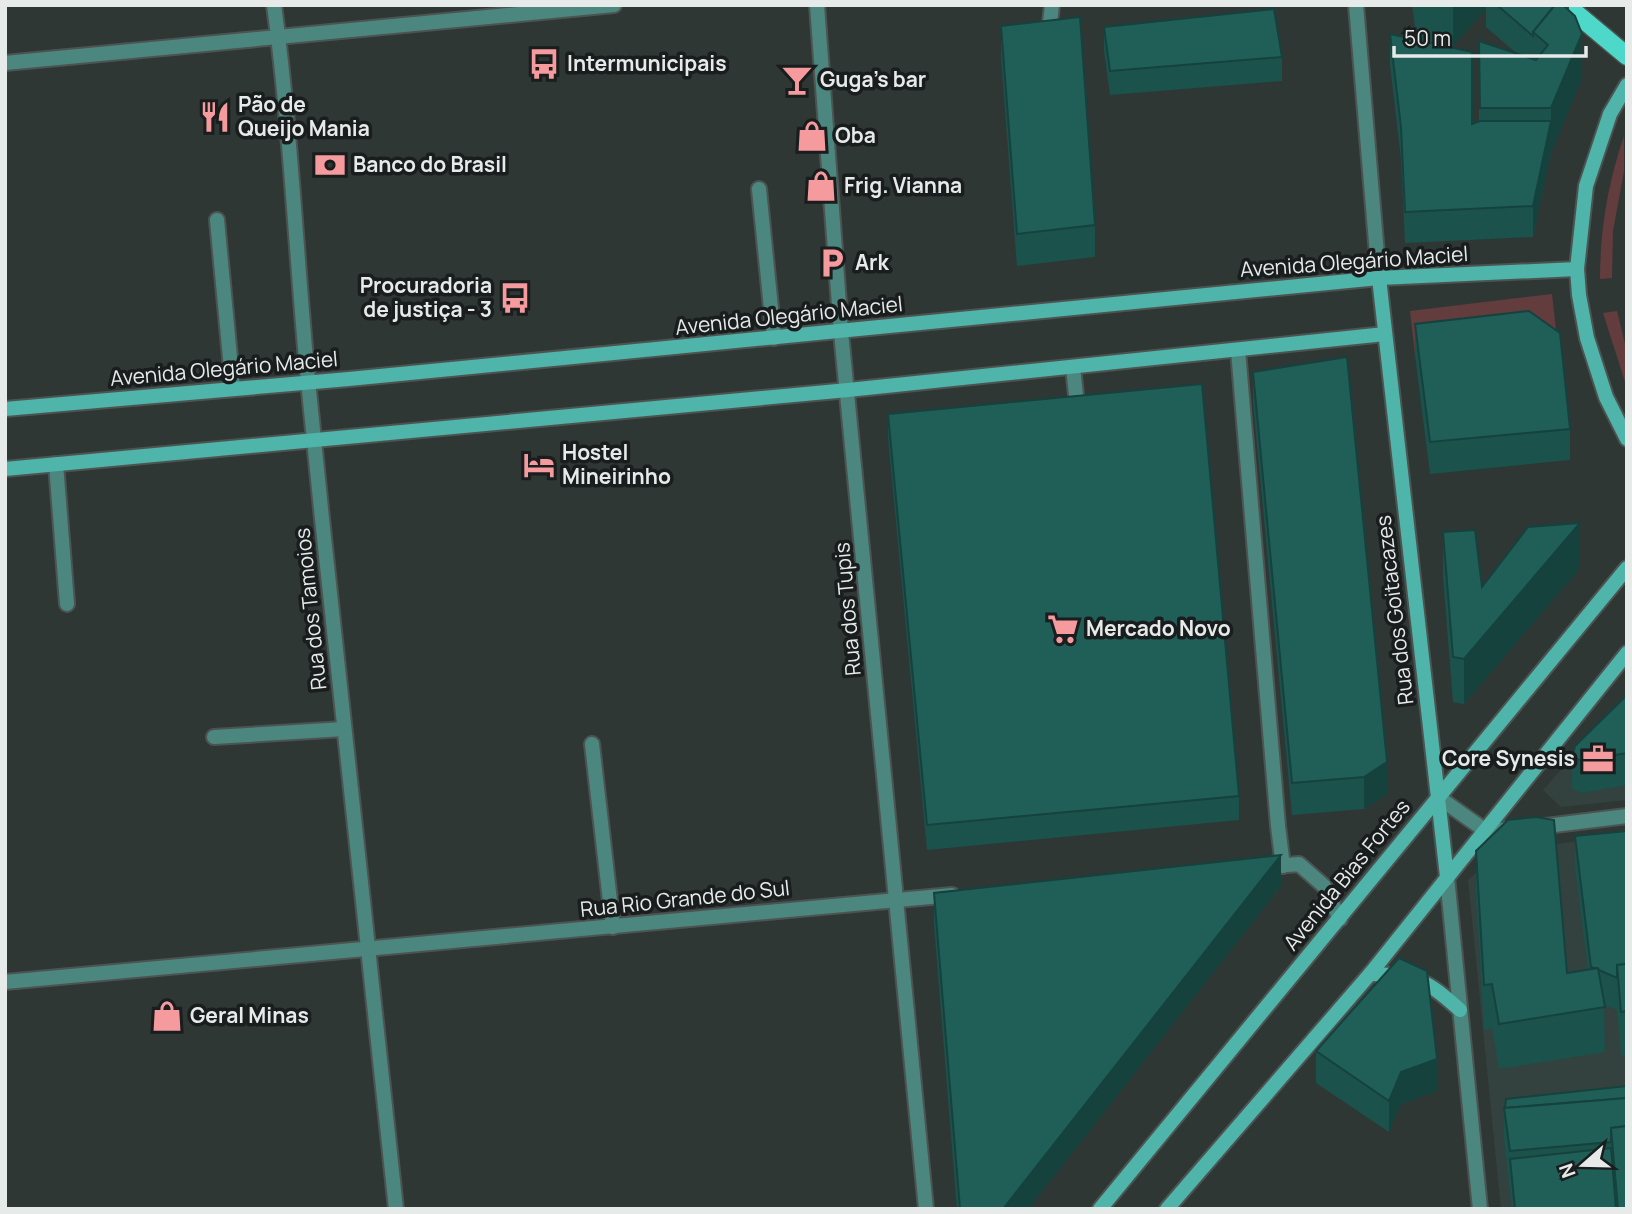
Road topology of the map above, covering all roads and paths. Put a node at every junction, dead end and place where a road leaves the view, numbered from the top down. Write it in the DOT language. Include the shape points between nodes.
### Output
graph roads {
  1 [pos="274,5"];
  2 [pos="614,5"];
  3 [pos="817,5"];
  4 [pos="1052,5"];
  5 [pos="1356,5"];
  6 [pos="1566,5"];
  7 [pos="1049,32"];
  8 [pos="278,36"];
  9 [pos="1627,55"];
  10 [pos="5,63"];
  11 [pos="1627,85"];
  12 [pos="759,189"];
  13 [pos="217,220"];
  14 [pos="1577,269"];
  15 [pos="1379,278"];
  16 [pos="841,332"];
  17 [pos="1385,334"];
  18 [pos="774,338"];
  19 [pos="1238,350"];
  20 [pos="1073,367"];
  21 [pos="308,382"];
  22 [pos="233,388"];
  23 [pos="848,390"];
  24 [pos="5,409"];
  25 [pos="1079,425"];
  26 [pos="315,439"];
  27 [pos="1627,439"];
  28 [pos="56,464"];
  29 [pos="5,469"];
  30 [pos="1627,568"];
  31 [pos="67,604"];
  32 [pos="1627,653"];
  33 [pos="344,729"];
  34 [pos="214,737"];
  35 [pos="593,744"];
  36 [pos="1438,797"];
  37 [pos="1627,816"];
  38 [pos="1486,831"];
  39 [pos="1283,866"];
  40 [pos="1255,868"];
  41 [pos="1447,877"];
  42 [pos="965,893"];
  43 [pos="896,900"];
  44 [pos="1340,919"];
  45 [pos="613,927"];
  46 [pos="371,950"];
  47 [pos="1370,974"];
  48 [pos="5,982"];
  49 [pos="1460,1010"];
  50 [pos="396,1209"];
  51 [pos="926,1209"];
  52 [pos="1100,1209"];
  53 [pos="1167,1209"];
  54 [pos="1480,1209"];
  1 -- 8 [label="street, Rua dos Tamoios"];
  2 -- 8 [label="street"];
  3 -- 16 [label="street, Rua dos Tupis"];
  4 -- 7 [label="street"];
  5 -- 15 [label="street, Rua dos Goitacazes"];
  6 -- 9 [label="main road"];
  8 -- 10 [label="street"];
  8 -- 21 [label="street, Rua dos Tamoios"];
  11 -- 14 [label="main road" via="1610,114 1586,186"];
  12 -- 18 [label="street"];
  13 -- 22 [label="street"];
  14 -- 15 [label="main road, Avenida Olegário Maciel"];
  14 -- 27 [label="main road" via="1587,338 1606,397"];
  15 -- 16 [label="main road, Avenida Olegário Maciel"];
  15 -- 17 [label="main road, Rua dos Goitacazes"];
  16 -- 18 [label="main road, Avenida Olegário Maciel"];
  16 -- 23 [label="street, Rua dos Tupis"];
  17 -- 19 [label="main road"];
  17 -- 36 [label="main road, Rua dos Goitacazes"];
  18 -- 21 [label="main road, Avenida Olegário Maciel"];
  19 -- 20 [label="main road"];
  19 -- 39 [label="street"];
  20 -- 23 [label="main road"];
  20 -- 25 [label="street"];
  21 -- 22 [label="main road, Avenida Olegário Maciel"];
  21 -- 26 [label="street, Rua dos Tamoios"];
  22 -- 24 [label="main road, Avenida Olegário Maciel"];
  23 -- 26 [label="main road"];
  23 -- 43 [label="street, Rua dos Tupis"];
  26 -- 28 [label="main road"];
  26 -- 33 [label="street, Rua dos Tamoios"];
  28 -- 29 [label="main road"];
  28 -- 31 [label="street"];
  30 -- 36 [label="main road, Avenida Bias Fortes"];
  32 -- 38 [label="main road"];
  33 -- 34 [label="street"];
  33 -- 46 [label="street, Rua dos Tamoios"];
  35 -- 45 [label="street"];
  36 -- 38 [label="street"];
  36 -- 41 [label="main road, Rua dos Goitacazes"];
  36 -- 44 [label="main road, Avenida Bias Fortes"];
  37 -- 38 [label="street"];
  38 -- 41 [label="main road"];
  39 -- 40 [label="street"];
  39 -- 44 [label="street" via="1299,864 1324,886"];
  41 -- 47 [label="main road"];
  41 -- 49 [label="street, Rua dos Goitacazes"];
  42 -- 43 [label="street, Rua Rio Grande do Sul"];
  43 -- 45 [label="street, Rua Rio Grande do Sul"];
  43 -- 51 [label="street, Rua dos Tupis"];
  44 -- 52 [label="main road, Avenida Bias Fortes"];
  45 -- 46 [label="street, Rua Rio Grande do Sul"];
  46 -- 48 [label="street, Rua Rio Grande do Sul"];
  46 -- 50 [label="street, Rua dos Tamoios"];
  47 -- 49 [label="main road" via="1406,975 1436,988"];
  47 -- 53 [label="main road"];
  49 -- 54 [label="street, Rua dos Goitacazes"];
}
